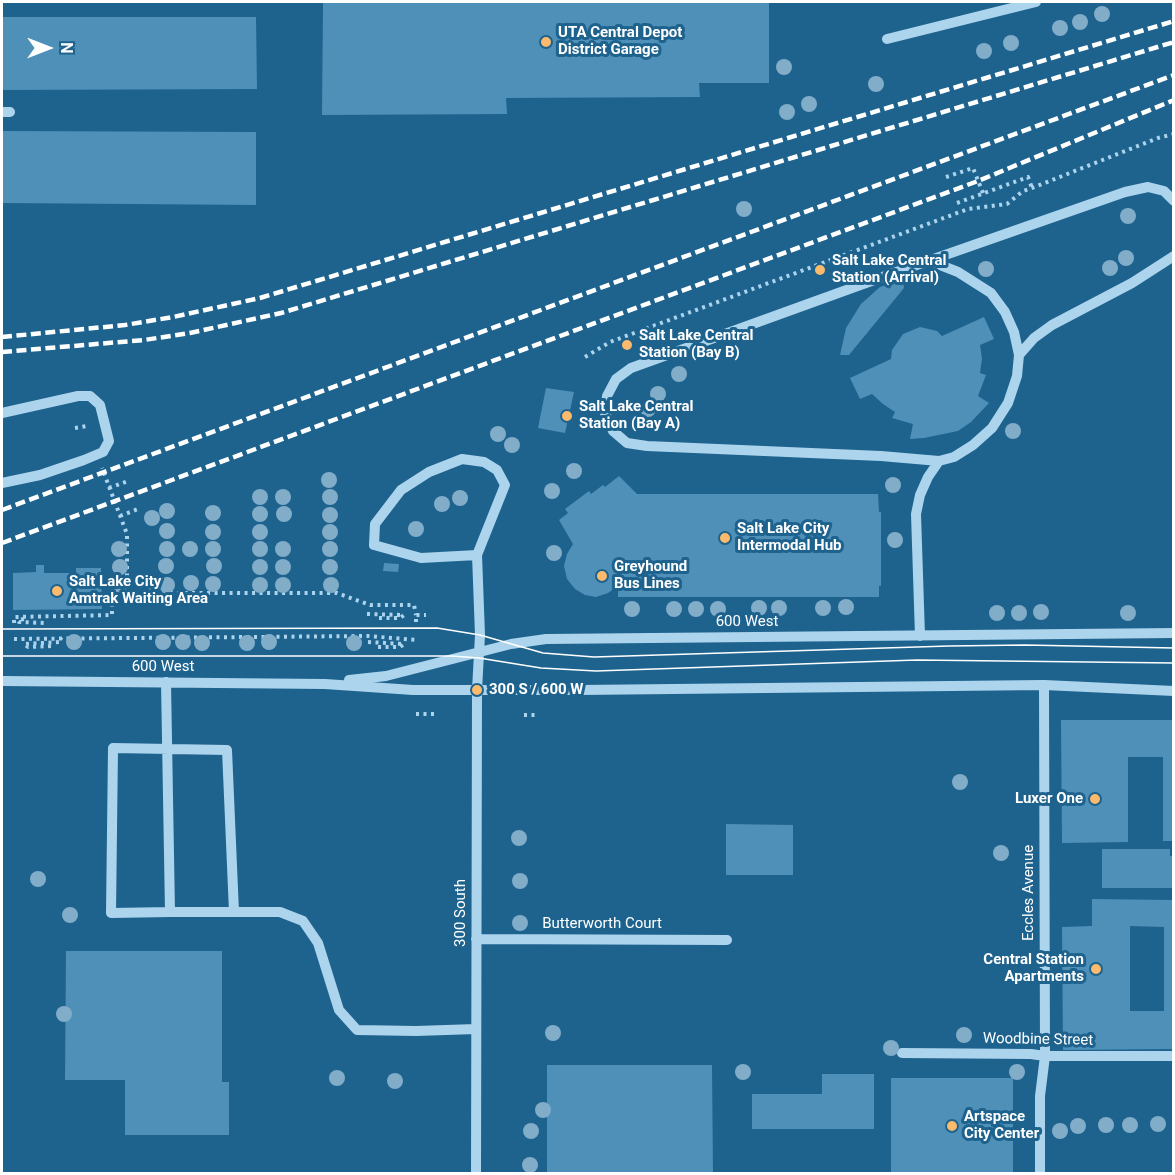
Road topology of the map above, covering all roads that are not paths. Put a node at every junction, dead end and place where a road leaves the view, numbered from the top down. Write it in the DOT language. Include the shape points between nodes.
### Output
graph roads {
  1 [pos="1036,2"];
  2 [pos="887,39"];
  3 [pos="1173,201"];
  4 [pos="1173,256"];
  5 [pos="930,261"];
  6 [pos="1018,355"];
  7 [pos="2,413"];
  8 [pos="939,461"];
  9 [pos="2,483"];
  10 [pos="477,555"];
  11 [pos="1173,633"];
  12 [pos="920,636"];
  13 [pos="479,652"];
  14 [pos="2,681"];
  15 [pos="166,682"];
  16 [pos="325,684"];
  17 [pos="1044,685"];
  18 [pos="477,690"];
  19 [pos="1173,691"];
  20 [pos="169,748"];
  21 [pos="171,912"];
  22 [pos="234,912"];
  23 [pos="476,939"];
  24 [pos="727,940"];
  25 [pos="476,1029"];
  26 [pos="902,1053"];
  27 [pos="1045,1056"];
  28 [pos="1173,1056"];
  29 [pos="476,1173"];
  30 [pos="1040,1173"];
  1 -- 2 [label="street"];
  3 -- 5 [label="street" via="1164,191 1148,187 1125,192"];
  4 -- 6 [label="street" via="1132,283 1052,325"];
  5 -- 6 [label="street" via="958,272 991,293 1014,332"];
  5 -- 8 [label="street" via="632,368 616,379 607,396 605,413 613,431 627,442 647,446"];
  6 -- 8 [label="street" via="1017,376 1008,403 992,428 954,457"];
  7 -- 9 [label="street" via="90,396 100,405 109,441 97,455 40,475"];
  8 -- 12 [label="street" via="920,495 916,514"];
  10 -- 10 [label="street" via="505,485 497,470 484,462 462,459 429,472 401,490 375,524 374,545 421,558"];
  10 -- 13 [label="street, 300 South"];
  11 -- 12 [label="street, 600 West"];
  12 -- 13 [label="street, 600 West" via="560,638"];
  13 -- 16 [label="street, 600 West" via="386,676"];
  13 -- 18 [label="street, 300 South"];
  14 -- 15 [label="street, 600 West"];
  15 -- 16 [label="street, 600 West"];
  15 -- 20 [label="street"];
  16 -- 18 [label="street, 600 West"];
  17 -- 18 [label="street, 600 West"];
  17 -- 19 [label="street, 600 West"];
  17 -- 27 [label="street, Eccles Avenue"];
  18 -- 23 [label="street, 300 South"];
  20 -- 21 [label="street"];
  20 -- 21 [label="street" via="113,748 111,913"];
  20 -- 22 [label="street" via="227,750"];
  21 -- 22 [label="street"];
  22 -- 25 [label="street" via="280,912 303,921 318,943 339,1010 357,1030"];
  23 -- 24 [label="street, Butterworth Court"];
  23 -- 25 [label="street, 300 South"];
  25 -- 29 [label="street, 300 South"];
  26 -- 27 [label="street, Woodbine Street"];
  27 -- 28 [label="street, Woodbine Street"];
  27 -- 30 [label="street, Eccles Avenue" via="1040,1096"];
}
